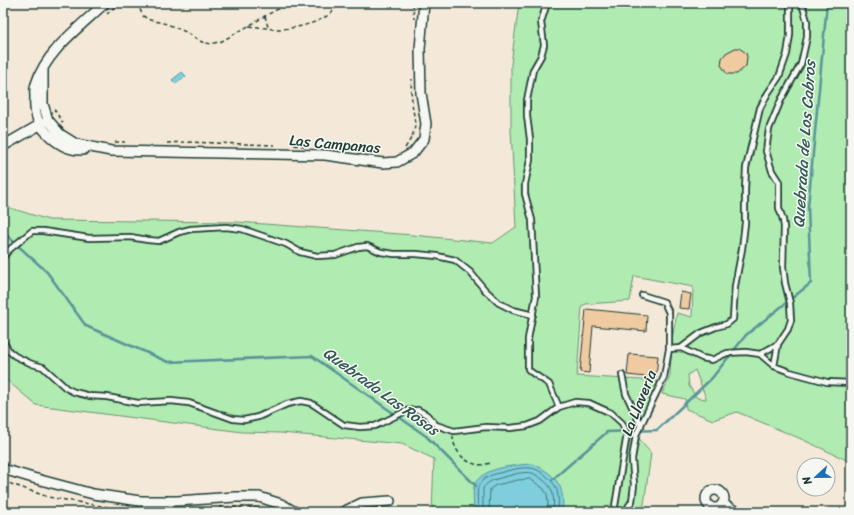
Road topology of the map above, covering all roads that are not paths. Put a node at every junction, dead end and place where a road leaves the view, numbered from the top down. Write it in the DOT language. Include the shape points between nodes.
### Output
graph roads {
  1 [pos="105,3"];
  2 [pos="424,3"];
  3 [pos="547,3"];
  4 [pos="790,3"];
  5 [pos="805,3"];
  6 [pos="42,70"];
  7 [pos="48,120"];
  8 [pos="40,125"];
  9 [pos="3,146"];
  10 [pos="98,149"];
  11 [pos="3,258"];
  12 [pos="642,295"];
  13 [pos="533,315"];
  14 [pos="3,341"];
  15 [pos="778,344"];
  16 [pos="681,348"];
  17 [pos="669,349"];
  18 [pos="760,354"];
  19 [pos="774,366"];
  20 [pos="622,375"];
  21 [pos="851,383"];
  22 [pos="559,407"];
  23 [pos="641,426"];
  24 [pos="4,472"];
  25 [pos="390,501"];
  26 [pos="722,504"];
  27 [pos="295,512"];
  28 [pos="343,512"];
  29 [pos="614,512"];
  30 [pos="625,512"];
  31 [pos="738,512"];
  1 -- 6 [label="street, Las Campanas" via="66,39"];
  2 -- 10 [label="street, Las Campanas" via="420,49 421,93 426,124 424,139 413,153 397,162 325,155"];
  3 -- 13 [label="lane" via="541,22 544,45 542,56 533,70 527,100 530,160 525,184 532,220 536,296"];
  4 -- 16 [label="lane" via="787,54 779,77 760,108 746,168 745,223 735,286 733,319 727,324 701,333"];
  5 -- 15 [label="lane" via="803,7 807,21 807,38 801,64 781,100 769,129 766,151 772,171 779,182 779,208 784,227 783,267 790,303 791,320"];
  6 -- 7 [label="street, Las Campanas" via="43,104"];
  6 -- 8 [label="street, Las Campanas" via="35,84 34,109"];
  7 -- 8 [label="street"];
  7 -- 10 [label="street, Las Campanas" via="60,134 76,144"];
  8 -- 9 [label="street"];
  8 -- 10 [label="street, Las Campanas" via="54,140 65,147 81,151"];
  11 -- 13 [label="lane" via="32,232 159,241 191,229 226,227 242,229 317,256 335,255 367,246 381,252 437,256 455,260 499,303"];
  12 -- 17 [label="lane, La Llaveria" via="664,302 669,313"];
  13 -- 22 [label="lane" via="528,339 528,368 549,384"];
  14 -- 22 [label="lane" via="15,356 44,367 66,388 74,392 138,403 188,403 233,419 258,418 301,400 311,403 344,425 375,426 406,411 418,410 436,425 454,431 527,426 540,421"];
  15 -- 18 [label="lane"];
  15 -- 19 [label="lane"];
  16 -- 17 [label="lane"];
  16 -- 18 [label="lane" via="712,360 727,353"];
  17 -- 23 [label="lane, La Llaveria" via="664,377"];
  18 -- 19 [label="lane"];
  19 -- 21 [label="lane" via="827,382"];
  20 -- 23 [label="lane" via="626,394"];
  22 -- 29 [label="lane" via="575,402 589,403 611,413 622,423 627,434"];
  23 -- 30 [label="lane, La Llaveria" via="636,435 632,459 632,501"];
  24 -- 27 [label="street" via="94,494 140,501 259,497"];
  25 -- 28 [label="street" via="362,503"];
  26 -- 31 [label="street"];
}
